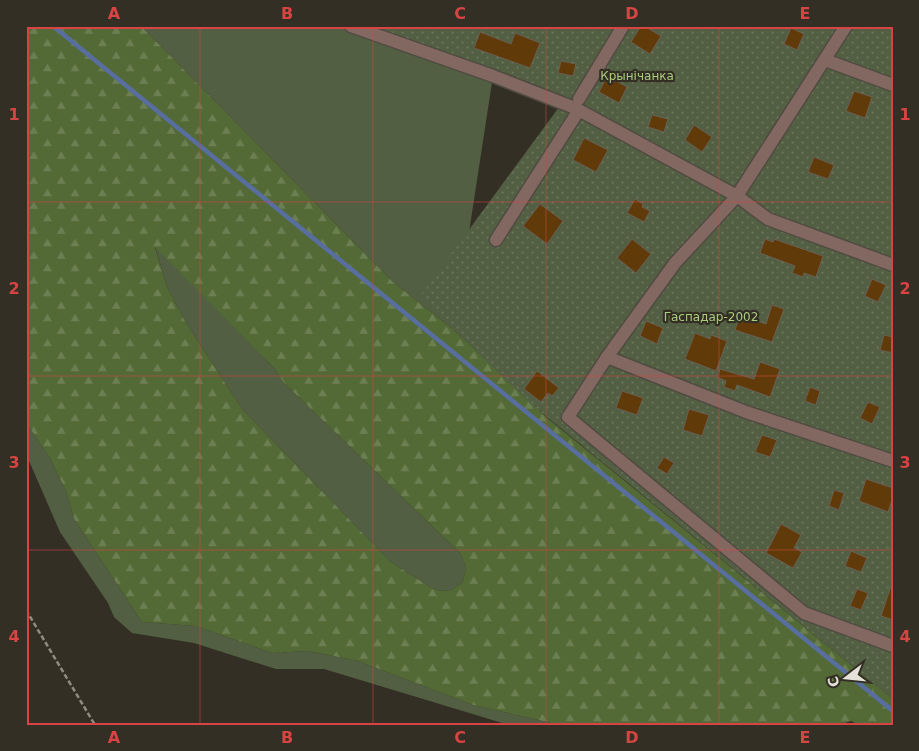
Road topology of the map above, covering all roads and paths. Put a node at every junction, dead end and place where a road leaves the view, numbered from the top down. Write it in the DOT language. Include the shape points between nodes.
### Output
graph roads {
  1 [pos="351,26"];
  2 [pos="623,26"];
  3 [pos="846,26"];
  4 [pos="825,60"];
  5 [pos="893,85"];
  6 [pos="579,104"];
  7 [pos="737,196"];
  8 [pos="496,240"];
  9 [pos="893,264"];
  10 [pos="606,357"];
  11 [pos="893,462"];
  12 [pos="26,610"];
  13 [pos="893,646"];
  14 [pos="94,725"];
  1 -- 6 [label="street"];
  2 -- 6 [label="street"];
  3 -- 4 [label="street"];
  4 -- 5 [label="street"];
  4 -- 7 [label="street"];
  6 -- 7 [label="street"];
  6 -- 8 [label="street"];
  7 -- 9 [label="street" via="768,219"];
  7 -- 10 [label="street" via="675,263"];
  10 -- 11 [label="street" via="746,412"];
  10 -- 13 [label="street" via="568,417 804,613"];
  12 -- 14 [label="path"];
}
